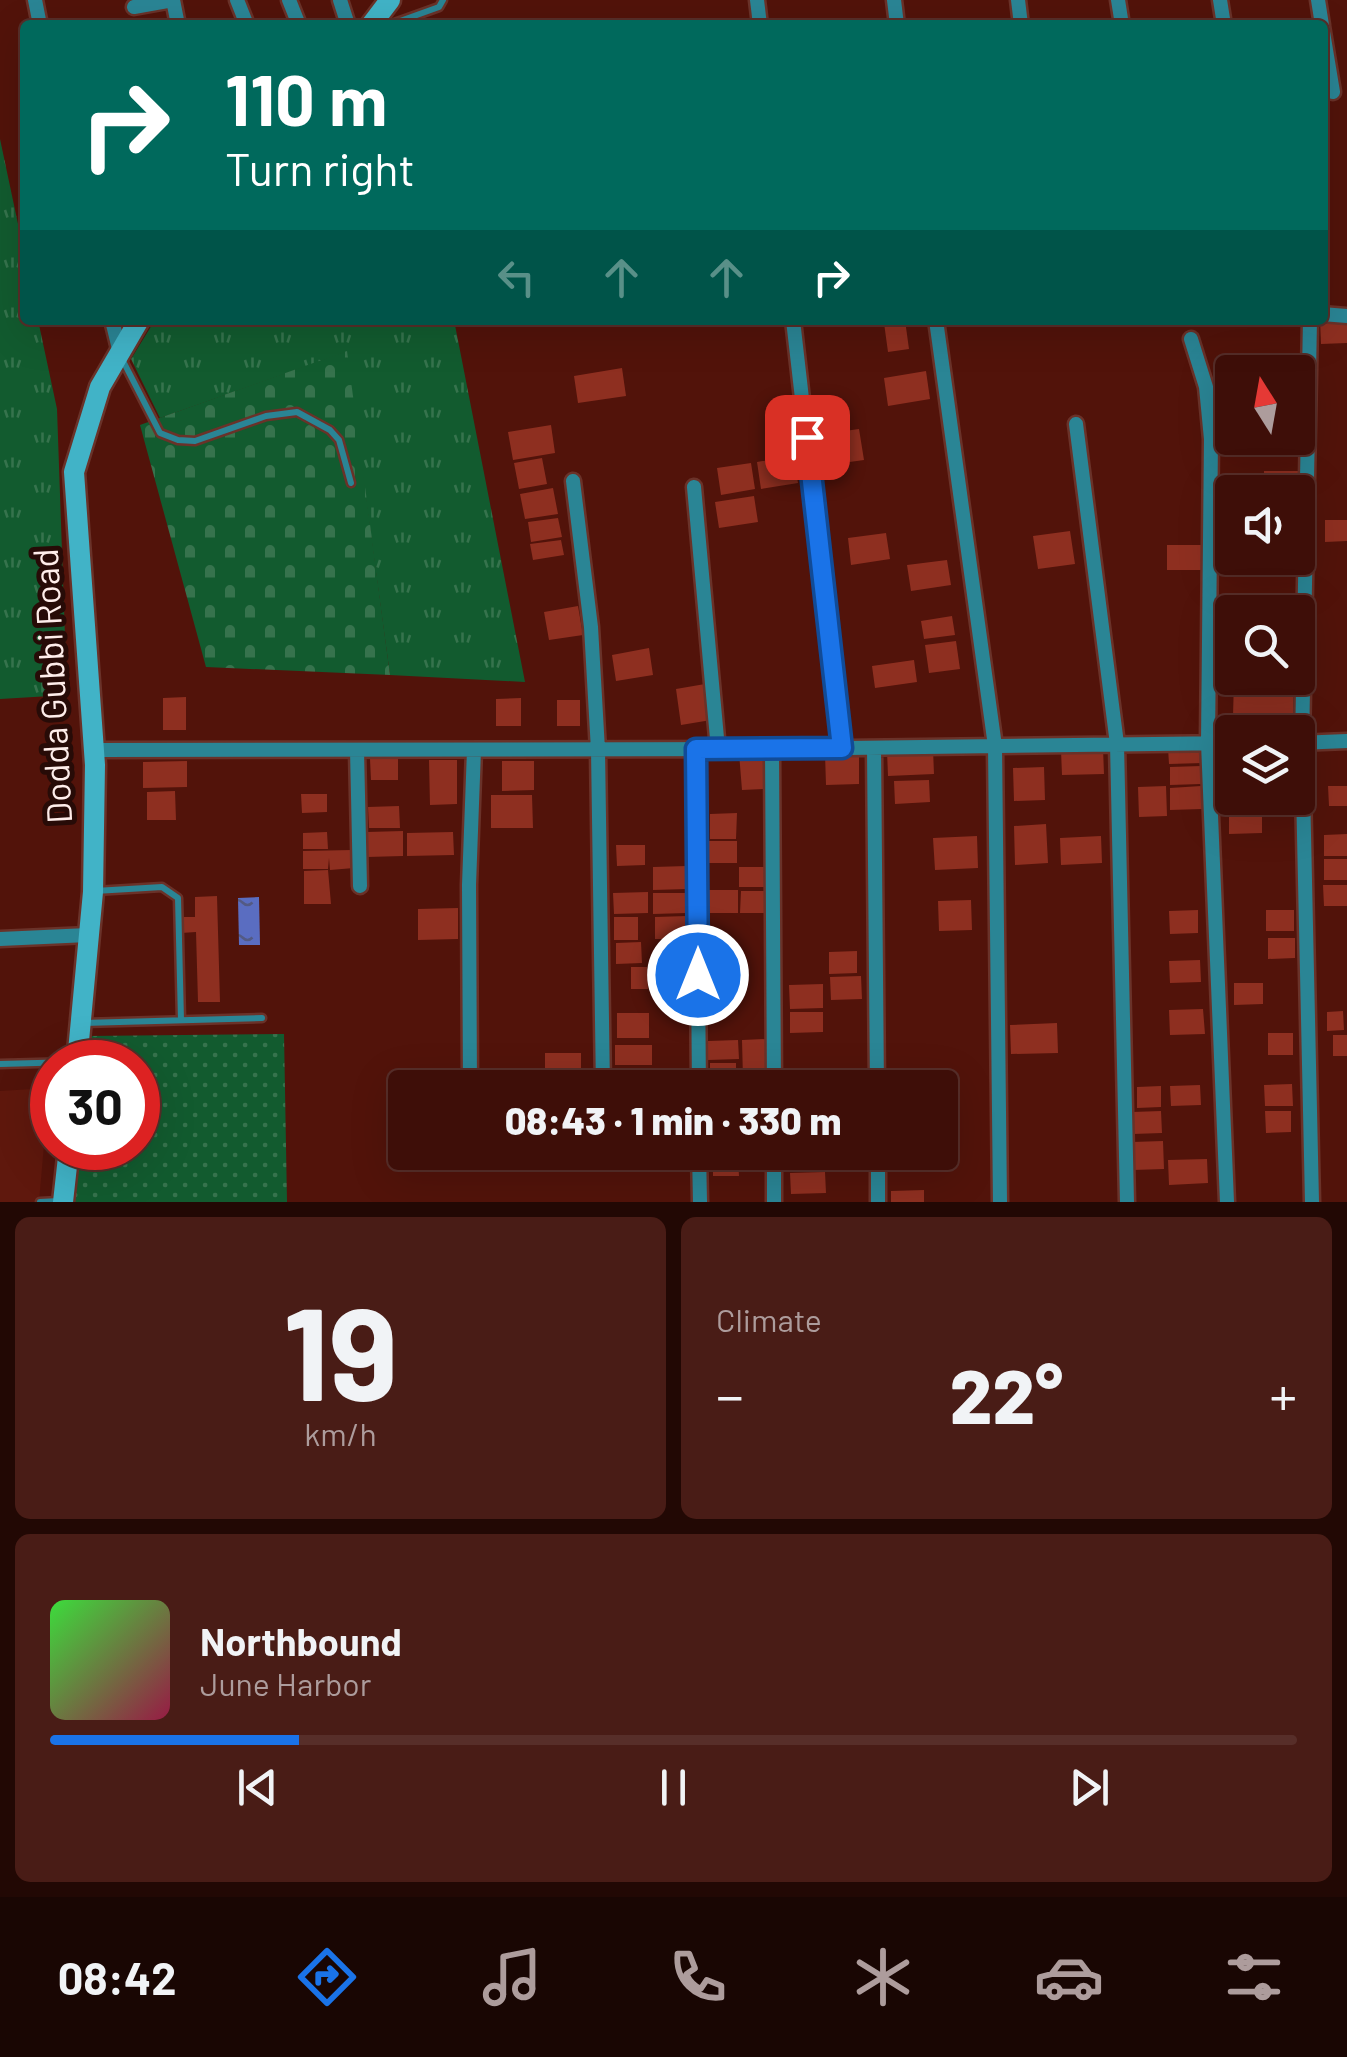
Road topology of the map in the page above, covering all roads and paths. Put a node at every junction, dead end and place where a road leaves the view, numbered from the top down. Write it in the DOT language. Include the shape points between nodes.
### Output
graph roads {
  1 [pos="173,0"];
  2 [pos="390,0"];
  3 [pos="442,0"];
  4 [pos="134,8"];
  5 [pos="375,20"];
  6 [pos="403,20"];
  7 [pos="1328,62"];
  8 [pos="1333,92"];
  9 [pos="113,325"];
  10 [pos="136,325"];
  11 [pos="795,325"];
  12 [pos="937,325"];
  13 [pos="1310,325"];
  14 [pos="1191,339"];
  15 [pos="120,354"];
  16 [pos="1076,424"];
  17 [pos="573,481"];
  18 [pos="350,482"];
  19 [pos="694,487"];
  20 [pos="1301,715"];
  21 [pos="1347,741"];
  22 [pos="1315,742"];
  23 [pos="1208,743"];
  24 [pos="1215,743"];
  25 [pos="1117,744"];
  26 [pos="994,746"];
  27 [pos="842,748"];
  28 [pos="874,748"];
  29 [pos="696,749"];
  30 [pos="718,749"];
  31 [pos="772,749"];
  32 [pos="94,750"];
  33 [pos="357,750"];
  34 [pos="474,750"];
  35 [pos="598,750"];
  36 [pos="1302,815"];
  37 [pos="360,886"];
  38 [pos="93,892"];
  39 [pos="88,935"];
  40 [pos="0,939"];
  41 [pos="262,1018"];
  42 [pos="181,1020"];
  43 [pos="80,1022"];
  44 [pos="79,1040"];
  45 [pos="30,1063"];
  46 [pos="0,1064"];
  47 [pos="470,1070"];
  48 [pos="603,1070"];
  49 [pos="699,1070"];
  50 [pos="774,1070"];
  51 [pos="877,1070"];
  52 [pos="66,1170"];
  53 [pos="699,1170"];
  54 [pos="774,1170"];
  55 [pos="878,1170"];
  56 [pos="64,1201"];
  57 [pos="40,1202"];
  58 [pos="700,1202"];
  59 [pos="774,1202"];
  60 [pos="878,1202"];
  61 [pos="1000,1202"];
  62 [pos="1127,1202"];
  63 [pos="1228,1202"];
  64 [pos="1312,1202"];
  1 -- 4 [label="street"];
  2 -- 5 [label="main road"];
  3 -- 6 [label="lane"];
  7 -- 8 [label="street"];
  9 -- 15 [label="street"];
  10 -- 15 [label="main road, Dodda Gubbi Road"];
  11 -- 27 [label="street"];
  12 -- 26 [label="street"];
  13 -- 20 [label="street"];
  14 -- 23 [label="street" via="1206,387 1211,440"];
  15 -- 18 [label="lane" via="160,433 195,441 296,412 339,440"];
  15 -- 32 [label="main road, Dodda Gubbi Road" via="100,387 74,472"];
  16 -- 25 [label="street"];
  17 -- 35 [label="street" via="592,627"];
  19 -- 30 [label="street"];
  21 -- 22 [label="street"];
  23 -- 24 [label="street"];
  23 -- 25 [label="street"];
  23 -- 63 [label="street"];
  25 -- 26 [label="street"];
  25 -- 62 [label="street"];
  26 -- 28 [label="street"];
  26 -- 61 [label="street"];
  27 -- 28 [label="street"];
  27 -- 31 [label="street"];
  28 -- 51 [label="street"];
  29 -- 30 [label="street"];
  29 -- 35 [label="street"];
  29 -- 49 [label="street"];
  30 -- 31 [label="street"];
  31 -- 50 [label="street"];
  32 -- 33 [label="street"];
  32 -- 38 [label="main road, Dodda Gubbi Road"];
  33 -- 34 [label="street"];
  33 -- 37 [label="street"];
  34 -- 35 [label="street"];
  34 -- 47 [label="street"];
  35 -- 48 [label="street"];
  36 -- 64 [label="street"];
  38 -- 39 [label="main road, Dodda Gubbi Road"];
  38 -- 42 [label="lane" via="162,887 178,898"];
  39 -- 40 [label="street"];
  39 -- 43 [label="main road, Dodda Gubbi Road"];
  41 -- 42 [label="lane"];
  42 -- 43 [label="lane"];
  43 -- 44 [label="main road, Dodda Gubbi Road"];
  45 -- 46 [label="lane"];
  52 -- 56 [label="main road"];
  53 -- 58 [label="street"];
  54 -- 59 [label="street"];
  55 -- 60 [label="street"];
  56 -- 57 [label="lane"];
}
